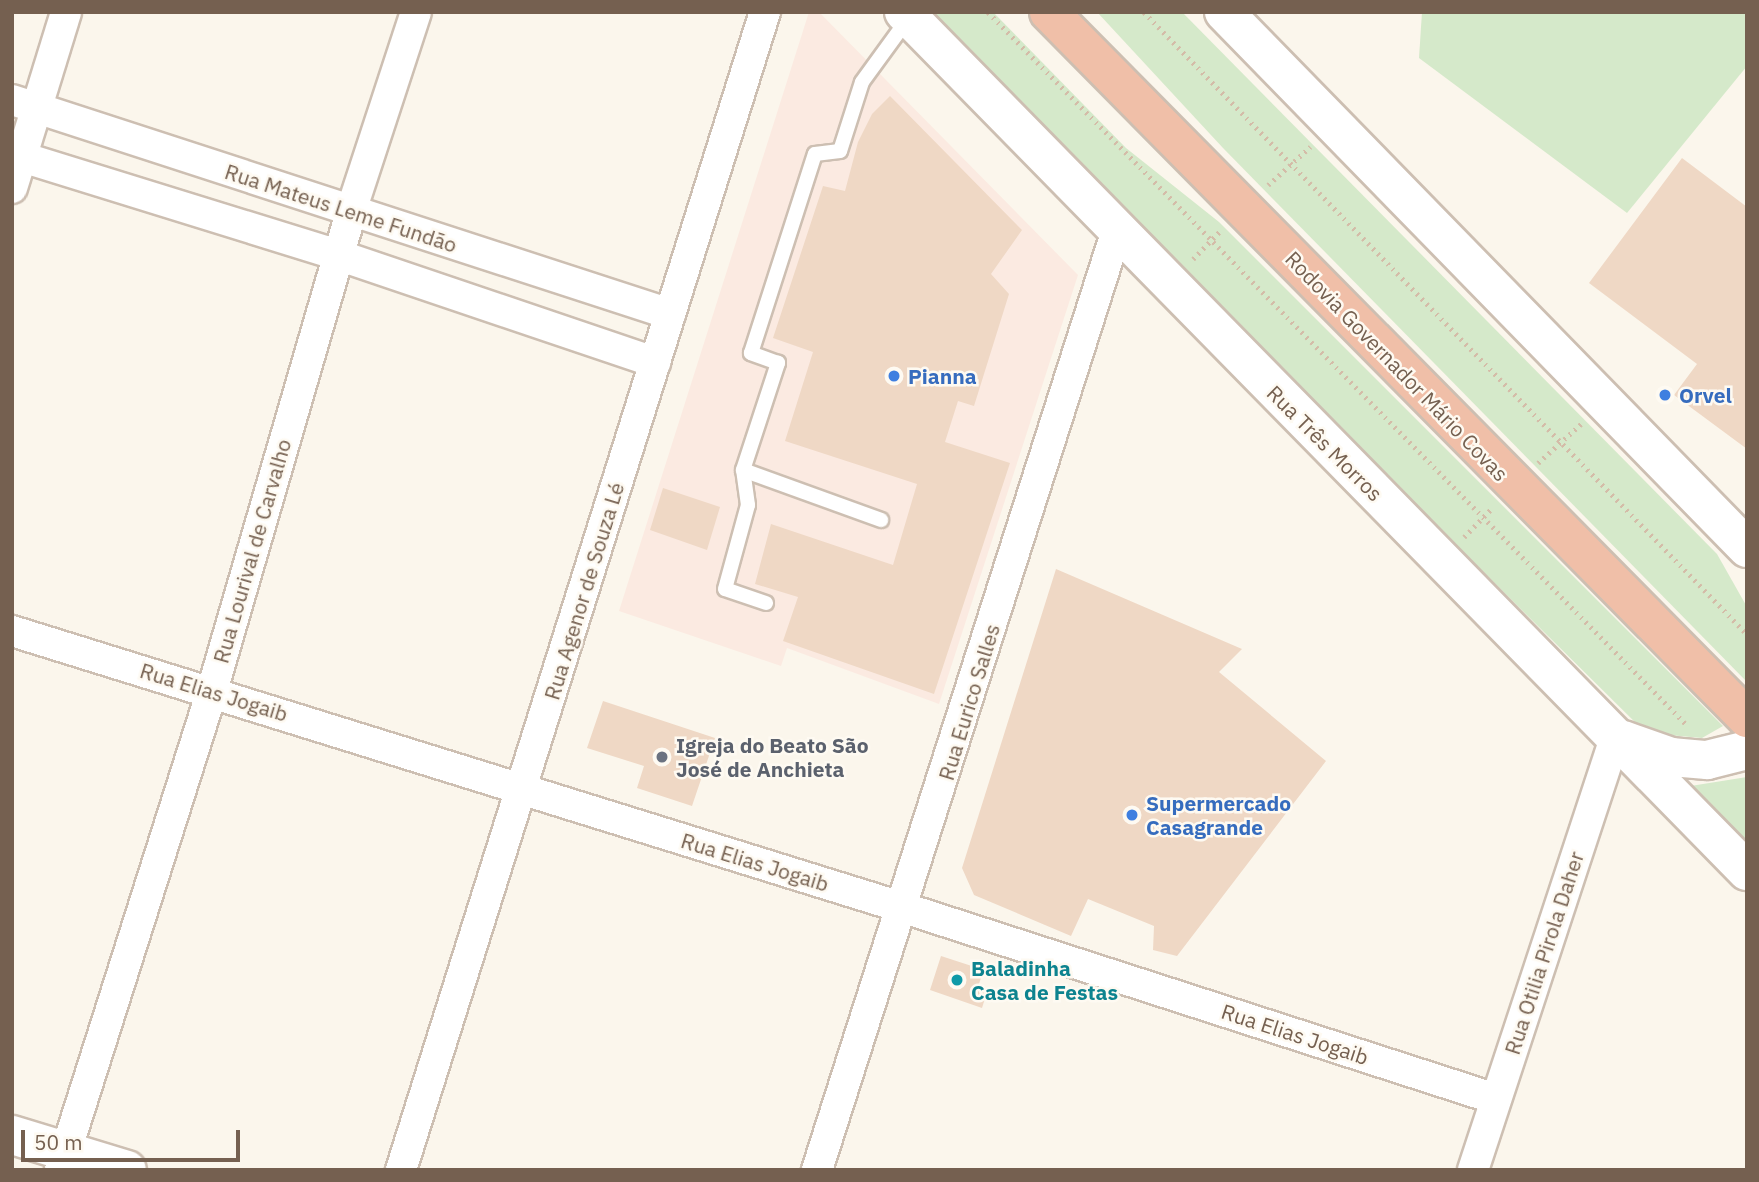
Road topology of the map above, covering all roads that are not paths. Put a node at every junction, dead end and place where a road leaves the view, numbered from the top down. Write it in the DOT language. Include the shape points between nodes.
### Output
graph roads {
  1 [pos="66,12"];
  2 [pos="416,12"];
  3 [pos="765,12"];
  4 [pos="1025,12"];
  5 [pos="1049,12"];
  6 [pos="1056,12"];
  7 [pos="1224,12"];
  8 [pos="906,15"];
  9 [pos="1093,62"];
  10 [pos="24,104"];
  11 [pos="17,156"];
  12 [pos="12,188"];
  13 [pos="351,211"];
  14 [pos="1116,233"];
  15 [pos="338,256"];
  16 [pos="670,314"];
  17 [pos="655,362"];
  18 [pos="743,470"];
  19 [pos="881,520"];
  20 [pos="1747,548"];
  21 [pos="766,603"];
  22 [pos="12,631"];
  23 [pos="212,691"];
  24 [pos="1747,718"];
  25 [pos="1615,737"];
  26 [pos="1733,754"];
  27 [pos="523,790"];
  28 [pos="1747,871"];
  29 [pos="904,908"];
  30 [pos="1496,1099"];
  31 [pos="12,1135"];
  32 [pos="64,1161"];
  33 [pos="127,1170"];
  34 [pos="401,1170"];
  35 [pos="817,1170"];
  36 [pos="1473,1170"];
  1 -- 10 [label="street"];
  2 -- 13 [label="street, Rua Lourival de Carvalho"];
  3 -- 16 [label="street, Rua Agenor de Souza Lé"];
  4 -- 9 [label="highway"];
  5 -- 9 [label="highway, Rodovia Governador Mário Covas"];
  6 -- 9 [label="highway"];
  7 -- 20 [label="main road"];
  8 -- 14 [label="main road, Rua Três Morros"];
  8 -- 18 [label="lane" via="862,82 840,151 815,154 751,354 778,363"];
  9 -- 24 [label="highway, Rodovia Governador Mário Covas"];
  10 -- 11 [label="street"];
  10 -- 13 [label="street, Rua Mateus Leme Fundão"];
  11 -- 12 [label="street"];
  11 -- 15 [label="street"];
  13 -- 15 [label="street, Rua Lourival de Carvalho"];
  13 -- 16 [label="street, Rua Mateus Leme Fundão"];
  14 -- 25 [label="main road, Rua Três Morros"];
  14 -- 29 [label="street, Rua Eurico Salles"];
  15 -- 17 [label="street"];
  15 -- 23 [label="street, Rua Lourival de Carvalho"];
  16 -- 17 [label="street, Rua Agenor de Souza Lé"];
  17 -- 27 [label="street, Rua Agenor de Souza Lé"];
  18 -- 19 [label="lane"];
  18 -- 21 [label="lane" via="748,505 725,589"];
  22 -- 23 [label="street, Rua Elias Jogaib"];
  23 -- 27 [label="street, Rua Elias Jogaib"];
  23 -- 32 [label="street, Rua Lourival de Carvalho"];
  25 -- 26 [label="main road" via="1671,757"];
  25 -- 28 [label="main road, Rua Três Morros"];
  25 -- 30 [label="street, Rua Otilia Pirola Daher"];
  27 -- 29 [label="street, Rua Elias Jogaib"];
  27 -- 34 [label="street, Rua Agenor de Souza Lé"];
  29 -- 30 [label="street, Rua Elias Jogaib"];
  29 -- 35 [label="street, Rua Eurico Salles"];
  30 -- 36 [label="street, Rua Otilia Pirola Daher"];
  31 -- 32 [label="main road"];
  32 -- 33 [label="main road"];
}
